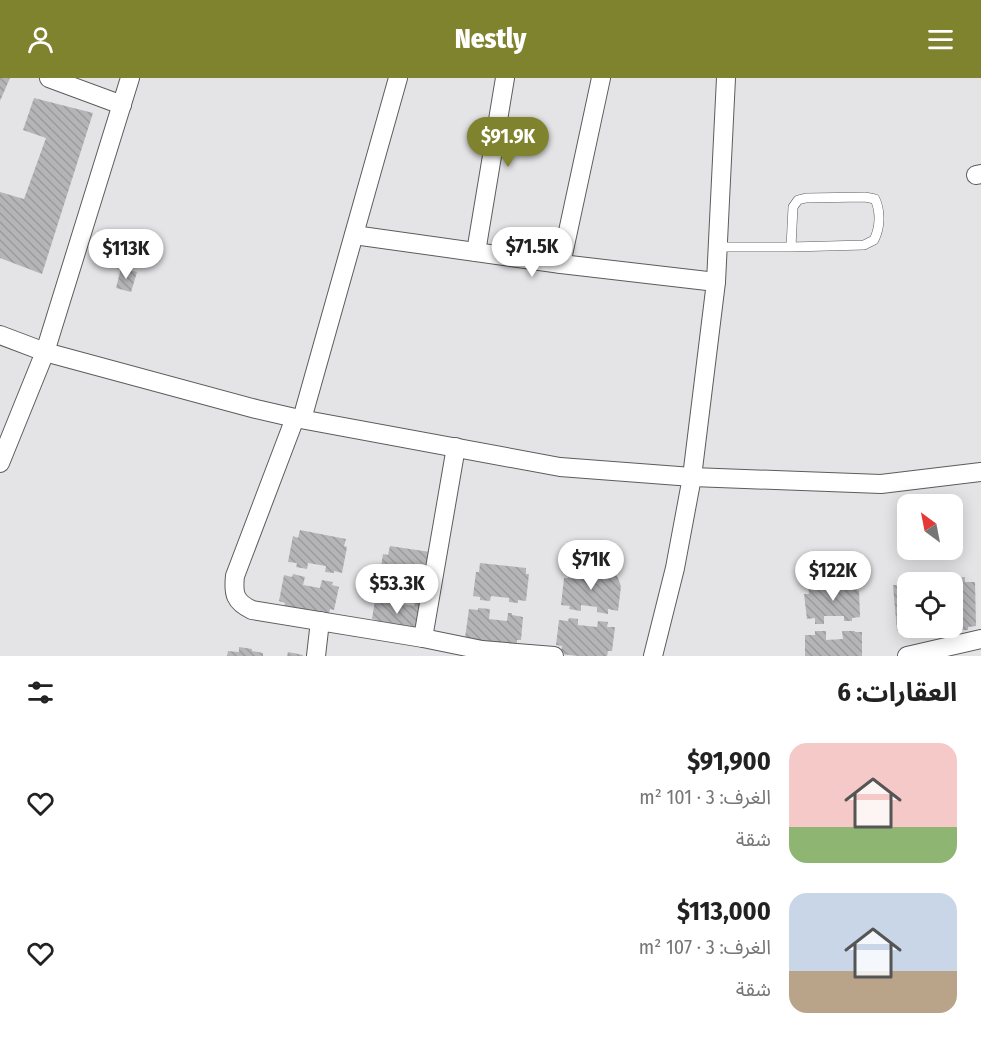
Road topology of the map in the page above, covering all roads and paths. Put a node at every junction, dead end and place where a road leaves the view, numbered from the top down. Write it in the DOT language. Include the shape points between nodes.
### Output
graph roads {
  1 [pos="49,78"];
  2 [pos="130,78"];
  3 [pos="398,78"];
  4 [pos="505,78"];
  5 [pos="601,78"];
  6 [pos="726,78"];
  7 [pos="122,105"];
  8 [pos="354,235"];
  9 [pos="718,247"];
  10 [pos="791,248"];
  11 [pos="476,252"];
  12 [pos="561,264"];
  13 [pos="716,282"];
  14 [pos="0,334"];
  15 [pos="45,352"];
  16 [pos="298,419"];
  17 [pos="456,447"];
  18 [pos="0,462"];
  19 [pos="981,472"];
  20 [pos="692,477"];
  21 [pos="320,621"];
  22 [pos="423,638"];
  23 [pos="981,639"];
  24 [pos="482,653"];
  25 [pos="919,655"];
  26 [pos="316,656"];
  27 [pos="554,656"];
  28 [pos="653,656"];
  1 -- 7 [label="street"];
  2 -- 7 [label="street"];
  3 -- 8 [label="street"];
  4 -- 11 [label="street"];
  5 -- 12 [label="street"];
  6 -- 9 [label="street"];
  7 -- 15 [label="street"];
  8 -- 11 [label="street"];
  8 -- 16 [label="street"];
  9 -- 10 [label="lane"];
  9 -- 13 [label="street"];
  10 -- 10 [label="lane" via="864,245 874,240 878,231 879,207 874,199 866,197 798,200 793,207"];
  11 -- 12 [label="street"];
  12 -- 13 [label="street"];
  13 -- 20 [label="street"];
  14 -- 15 [label="street"];
  15 -- 16 [label="street"];
  15 -- 18 [label="street"];
  16 -- 17 [label="street"];
  16 -- 21 [label="street" via="233,589 243,606 252,610"];
  17 -- 20 [label="street" via="560,467"];
  17 -- 22 [label="street"];
  19 -- 20 [label="street" via="881,484"];
  20 -- 28 [label="street"];
  21 -- 22 [label="street"];
  21 -- 26 [label="street"];
  22 -- 24 [label="street"];
  23 -- 25 [label="street"];
  24 -- 27 [label="street"];
}
